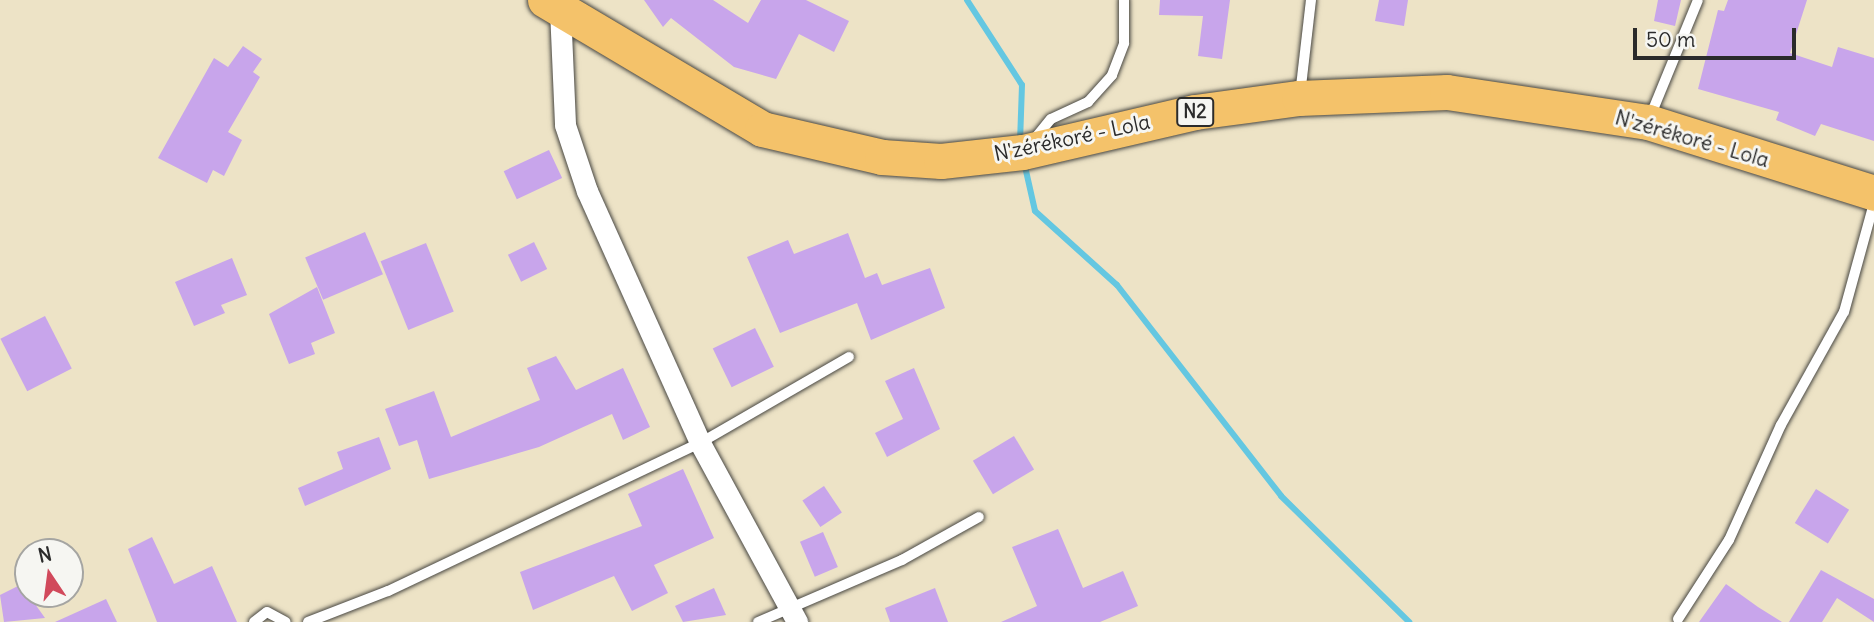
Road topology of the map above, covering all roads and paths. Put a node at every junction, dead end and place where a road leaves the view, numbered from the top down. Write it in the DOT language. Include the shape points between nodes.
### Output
graph roads {
  1 [pos="1124,0"];
  2 [pos="1311,0"];
  3 [pos="1698,0"];
  4 [pos="552,5"];
  5 [pos="1299,97"];
  6 [pos="1648,122"];
  7 [pos="1023,152"];
  8 [pos="1874,192"];
  9 [pos="1874,203"];
  10 [pos="849,357"];
  11 [pos="700,443"];
  12 [pos="979,517"];
  13 [pos="792,615"];
  14 [pos="1678,620"];
  15 [pos="254,622"];
  16 [pos="286,622"];
  17 [pos="308,622"];
  18 [pos="758,622"];
  1 -- 7 [label="lane" via="1124,44 1112,75 1088,102 1051,119"];
  2 -- 5 [label="lane"];
  3 -- 6 [label="lane"];
  4 -- 7 [label="highway, N'zérékoré - Lola / N2" via="762,129 882,157 941,161"];
  4 -- 11 [label="street" via="569,142"];
  5 -- 6 [label="highway, N'zérékoré - Lola / N2" via="1447,92"];
  5 -- 7 [label="highway, N'zérékoré - Lola / N2" via="1195,112"];
  6 -- 8 [label="highway, N'zérékoré - Lola / N2"];
  9 -- 14 [label="lane" via="1844,312 1781,425 1729,540"];
  10 -- 11 [label="lane"];
  11 -- 13 [label="street"];
  11 -- 17 [label="lane" via="388,591"];
  12 -- 13 [label="lane"];
  13 -- 18 [label="lane"];
  15 -- 16 [label="lane" via="267,612"];
}
